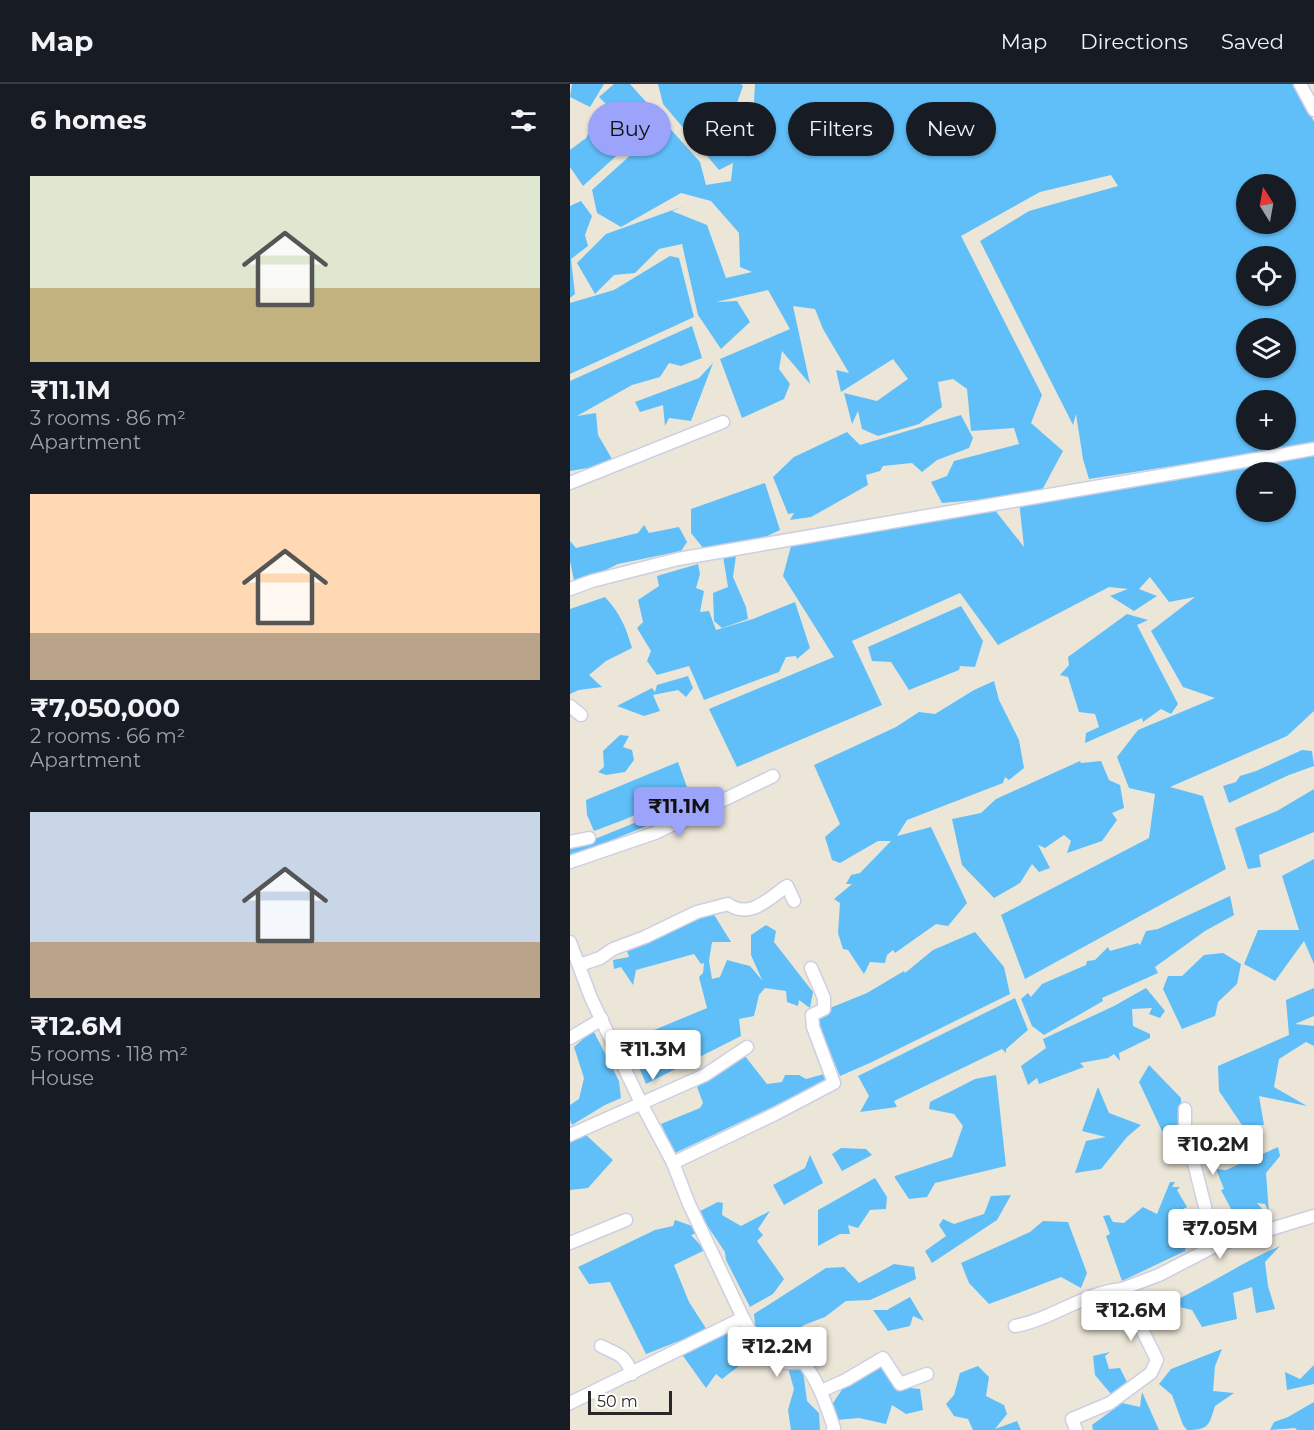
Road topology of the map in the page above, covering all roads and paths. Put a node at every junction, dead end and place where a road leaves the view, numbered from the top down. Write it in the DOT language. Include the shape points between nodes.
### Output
graph roads {
  1 [pos="1300,84"];
  2 [pos="1314,110"];
  3 [pos="723,422"];
  4 [pos="1314,449"];
  5 [pos="570,483"];
  6 [pos="570,588"];
  7 [pos="570,706"];
  8 [pos="581,715"];
  9 [pos="773,776"];
  10 [pos="588,838"];
  11 [pos="570,842"];
  12 [pos="570,862"];
  13 [pos="794,901"];
  14 [pos="570,942"];
  15 [pos="579,965"];
  16 [pos="811,968"];
  17 [pos="602,1020"];
  18 [pos="570,1038"];
  19 [pos="747,1047"];
  20 [pos="641,1103"];
  21 [pos="1185,1109"];
  22 [pos="571,1133"];
  23 [pos="673,1162"];
  24 [pos="1314,1216"];
  25 [pos="626,1220"];
  26 [pos="570,1243"];
  27 [pos="1215,1246"];
  28 [pos="1122,1288"];
  29 [pos="743,1318"];
  30 [pos="1016,1326"];
  31 [pos="601,1346"];
  32 [pos="632,1374"];
  33 [pos="927,1374"];
  34 [pos="821,1391"];
  35 [pos="570,1403"];
  36 [pos="832,1430"];
  37 [pos="1077,1430"];
  1 -- 2 [label="street"];
  3 -- 5 [label="street"];
  4 -- 6 [label="street" via="678,559"];
  7 -- 8 [label="street"];
  9 -- 12 [label="street" via="655,832"];
  10 -- 11 [label="street"];
  13 -- 15 [label="street" via="787,886 762,905 746,911 728,904 698,912"];
  14 -- 15 [label="street"];
  15 -- 17 [label="street"];
  16 -- 23 [label="street" via="824,998 824,1009 812,1015 813,1027 834,1083"];
  17 -- 18 [label="street"];
  17 -- 20 [label="street"];
  19 -- 20 [label="street" via="705,1075"];
  20 -- 22 [label="street"];
  20 -- 23 [label="street"];
  21 -- 27 [label="street" via="1185,1128"];
  23 -- 29 [label="street"];
  24 -- 27 [label="street"];
  25 -- 26 [label="street"];
  27 -- 28 [label="street" via="1159,1275"];
  28 -- 30 [label="street"];
  28 -- 37 [label="street" via="1157,1360 1151,1373 1110,1403 1072,1419"];
  29 -- 32 [label="street"];
  29 -- 34 [label="street" via="769,1358 781,1363 804,1363"];
  31 -- 32 [label="street" via="619,1353"];
  32 -- 35 [label="street"];
  33 -- 34 [label="street" via="900,1384 883,1358"];
  34 -- 36 [label="street"];
}
